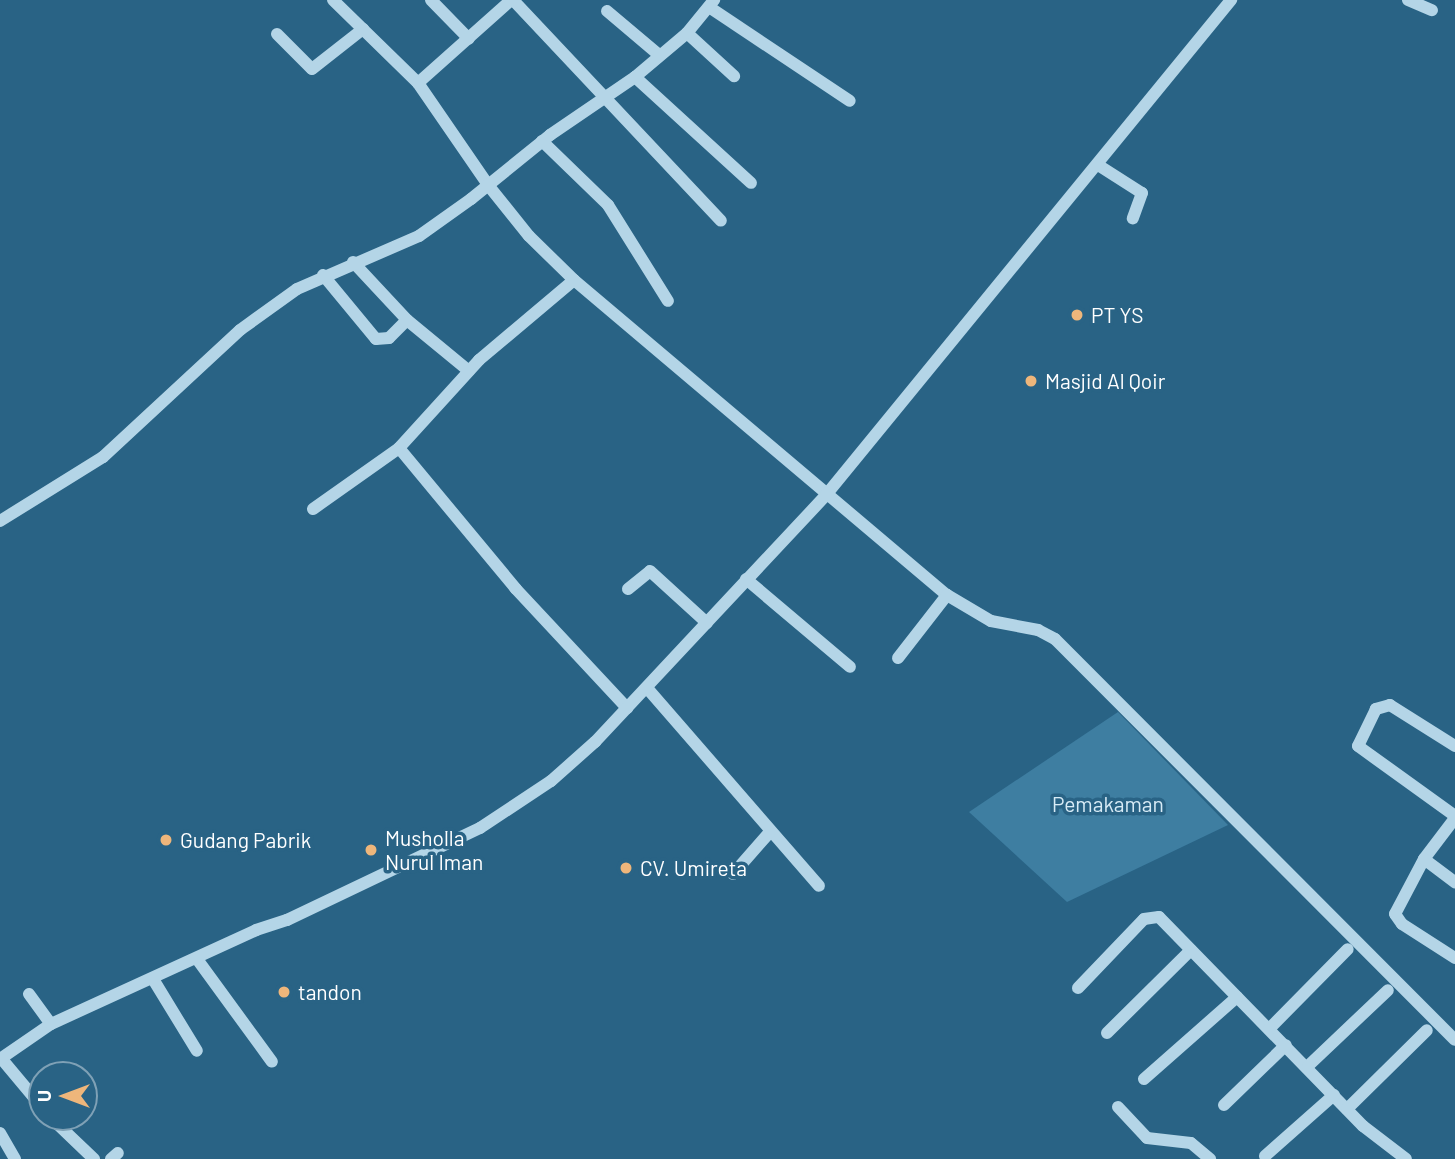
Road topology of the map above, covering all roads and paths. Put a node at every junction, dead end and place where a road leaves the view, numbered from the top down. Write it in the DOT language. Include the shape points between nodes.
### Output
graph roads {
  1 [pos="333,0"];
  2 [pos="431,0"];
  3 [pos="512,0"];
  4 [pos="1231,0"];
  5 [pos="1408,0"];
  6 [pos="712,3"];
  7 [pos="1432,10"];
  8 [pos="607,11"];
  9 [pos="363,29"];
  10 [pos="687,33"];
  11 [pos="277,34"];
  12 [pos="469,39"];
  13 [pos="659,55"];
  14 [pos="734,76"];
  15 [pos="635,77"];
  16 [pos="418,83"];
  17 [pos="606,98"];
  18 [pos="850,101"];
  19 [pos="542,141"];
  20 [pos="1098,165"];
  21 [pos="751,183"];
  22 [pos="488,185"];
  23 [pos="1133,218"];
  24 [pos="721,221"];
  25 [pos="353,262"];
  26 [pos="323,275"];
  27 [pos="575,280"];
  28 [pos="668,301"];
  29 [pos="407,320"];
  30 [pos="469,371"];
  31 [pos="399,448"];
  32 [pos="827,495"];
  33 [pos="313,509"];
  34 [pos="0,521"];
  35 [pos="746,579"];
  36 [pos="628,589"];
  37 [pos="947,595"];
  38 [pos="707,622"];
  39 [pos="898,658"];
  40 [pos="850,667"];
  41 [pos="647,688"];
  42 [pos="627,708"];
  43 [pos="1455,746"];
  44 [pos="1455,817"];
  45 [pos="769,833"];
  46 [pos="1424,859"];
  47 [pos="733,874"];
  48 [pos="1455,882"];
  49 [pos="819,886"];
  50 [pos="1348,949"];
  51 [pos="1191,950"];
  52 [pos="1455,958"];
  53 [pos="197,959"];
  54 [pos="153,979"];
  55 [pos="1078,988"];
  56 [pos="1388,990"];
  57 [pos="29,994"];
  58 [pos="1237,997"];
  59 [pos="51,1024"];
  60 [pos="1269,1029"];
  61 [pos="1427,1030"];
  62 [pos="1107,1032"];
  63 [pos="1455,1040"];
  64 [pos="1286,1045"];
  65 [pos="197,1051"];
  66 [pos="1,1058"];
  67 [pos="272,1062"];
  68 [pos="1308,1066"];
  69 [pos="1144,1079"];
  70 [pos="28,1090"];
  71 [pos="1334,1095"];
  72 [pos="1224,1105"];
  73 [pos="1118,1107"];
  74 [pos="1347,1109"];
  75 [pos="65,1131"];
  76 [pos="0,1132"];
  77 [pos="1265,1156"];
  78 [pos="15,1159"];
  79 [pos="94,1159"];
  80 [pos="1210,1159"];
  81 [pos="1406,1159"];
  1 -- 9 [label="street"];
  2 -- 12 [label="street"];
  3 -- 12 [label="street"];
  3 -- 17 [label="street"];
  4 -- 20 [label="street"];
  5 -- 7 [label="street"];
  6 -- 10 [label="street"];
  6 -- 18 [label="street"];
  8 -- 13 [label="street"];
  9 -- 11 [label="street" via="312,69"];
  9 -- 16 [label="street"];
  10 -- 13 [label="street"];
  10 -- 14 [label="street"];
  12 -- 16 [label="street"];
  13 -- 15 [label="street"];
  15 -- 17 [label="street"];
  15 -- 21 [label="street"];
  16 -- 22 [label="street"];
  17 -- 19 [label="street"];
  17 -- 24 [label="street"];
  19 -- 22 [label="street"];
  19 -- 28 [label="street" via="608,205"];
  20 -- 23 [label="street" via="1142,193"];
  20 -- 32 [label="street"];
  22 -- 25 [label="street" via="419,236"];
  22 -- 27 [label="street" via="529,236"];
  25 -- 26 [label="street"];
  25 -- 29 [label="street"];
  26 -- 29 [label="street" via="376,339 387,340"];
  26 -- 34 [label="street" via="240,330 103,457"];
  27 -- 30 [label="street"];
  27 -- 32 [label="street"];
  29 -- 30 [label="street"];
  30 -- 31 [label="street"];
  31 -- 33 [label="street"];
  31 -- 42 [label="street" via="516,589"];
  32 -- 35 [label="street"];
  32 -- 37 [label="street"];
  35 -- 38 [label="street"];
  35 -- 40 [label="street"];
  36 -- 38 [label="street" via="644,571 651,571"];
  37 -- 39 [label="street"];
  37 -- 63 [label="street" via="991,621 1038,630 1055,639"];
  38 -- 41 [label="street"];
  41 -- 42 [label="street"];
  41 -- 45 [label="street"];
  42 -- 53 [label="street" via="551,782 503,815"];
  43 -- 44 [label="street" via="1390,705 1376,709 1358,746"];
  44 -- 46 [label="street"];
  45 -- 47 [label="street"];
  45 -- 49 [label="street"];
  46 -- 48 [label="street"];
  46 -- 52 [label="street" via="1397,904 1396,917"];
  50 -- 60 [label="street"];
  51 -- 55 [label="street" via="1162,920 1150,916"];
  51 -- 58 [label="street"];
  51 -- 62 [label="street"];
  53 -- 54 [label="street"];
  53 -- 67 [label="street"];
  54 -- 59 [label="street"];
  54 -- 65 [label="street"];
  56 -- 68 [label="street"];
  57 -- 59 [label="street"];
  58 -- 60 [label="street"];
  58 -- 69 [label="street"];
  59 -- 66 [label="street"];
  60 -- 64 [label="street"];
  61 -- 74 [label="street"];
  64 -- 68 [label="street"];
  64 -- 72 [label="street"];
  66 -- 70 [label="street"];
  68 -- 71 [label="street"];
  71 -- 74 [label="street"];
  71 -- 77 [label="street"];
  73 -- 80 [label="street" via="1147,1138 1191,1143"];
  74 -- 81 [label="street"];
  75 -- 79 [label="street"];
  76 -- 78 [label="street"];
}
